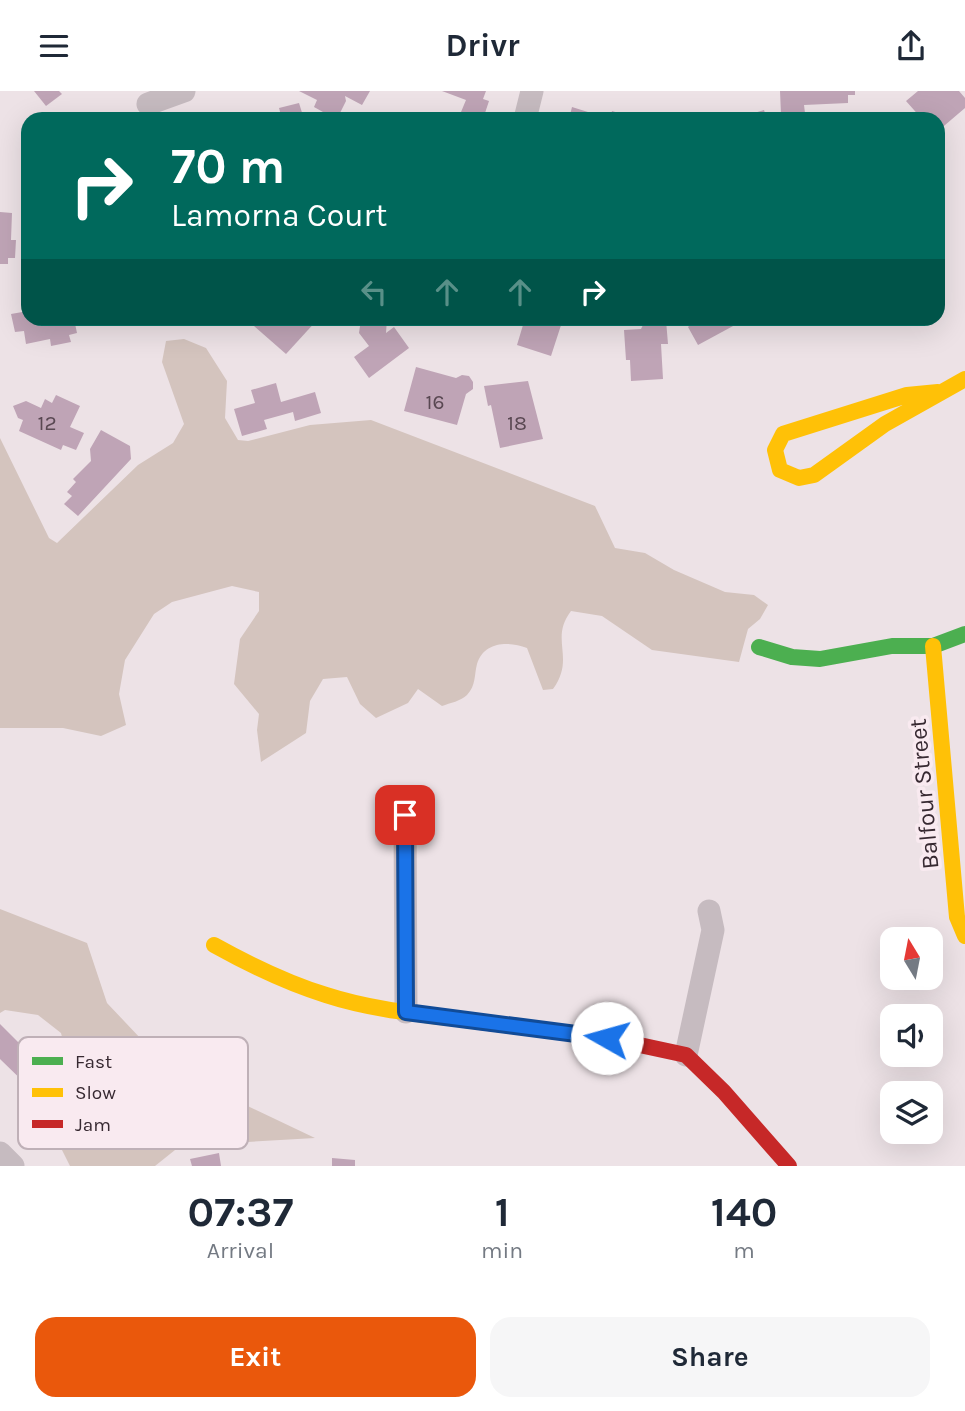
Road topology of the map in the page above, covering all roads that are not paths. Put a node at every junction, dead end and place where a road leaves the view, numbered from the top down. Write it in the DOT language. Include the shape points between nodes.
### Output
graph roads {
  1 [pos="184,91"];
  2 [pos="533,91"];
  3 [pos="147,105"];
  4 [pos="527,112"];
  5 [pos="965,379"];
  6 [pos="938,392"];
  7 [pos="965,634"];
  8 [pos="933,646"];
  9 [pos="759,647"];
  10 [pos="405,815"];
  11 [pos="709,911"];
  12 [pos="965,936"];
  13 [pos="214,945"];
  14 [pos="406,1012"];
  15 [pos="686,1055"];
  16 [pos="0,1153"];
  17 [pos="13,1166"];
  18 [pos="789,1166"];
  1 -- 3 [label="street"];
  2 -- 4 [label="street"];
  5 -- 6 [label="street"];
  6 -- 6 [label="street" via="814,475 799,478 780,470 775,450 783,434 907,395"];
  7 -- 8 [label="street"];
  8 -- 9 [label="street" via="892,646 820,659"];
  8 -- 12 [label="street, Balfour Street" via="957,917"];
  10 -- 14 [label="street"];
  11 -- 15 [label="street" via="713,930"];
  13 -- 14 [label="street" via="253,967 328,996"];
  14 -- 15 [label="street" via="607,1038"];
  15 -- 18 [label="street"];
  16 -- 17 [label="street"];
}
